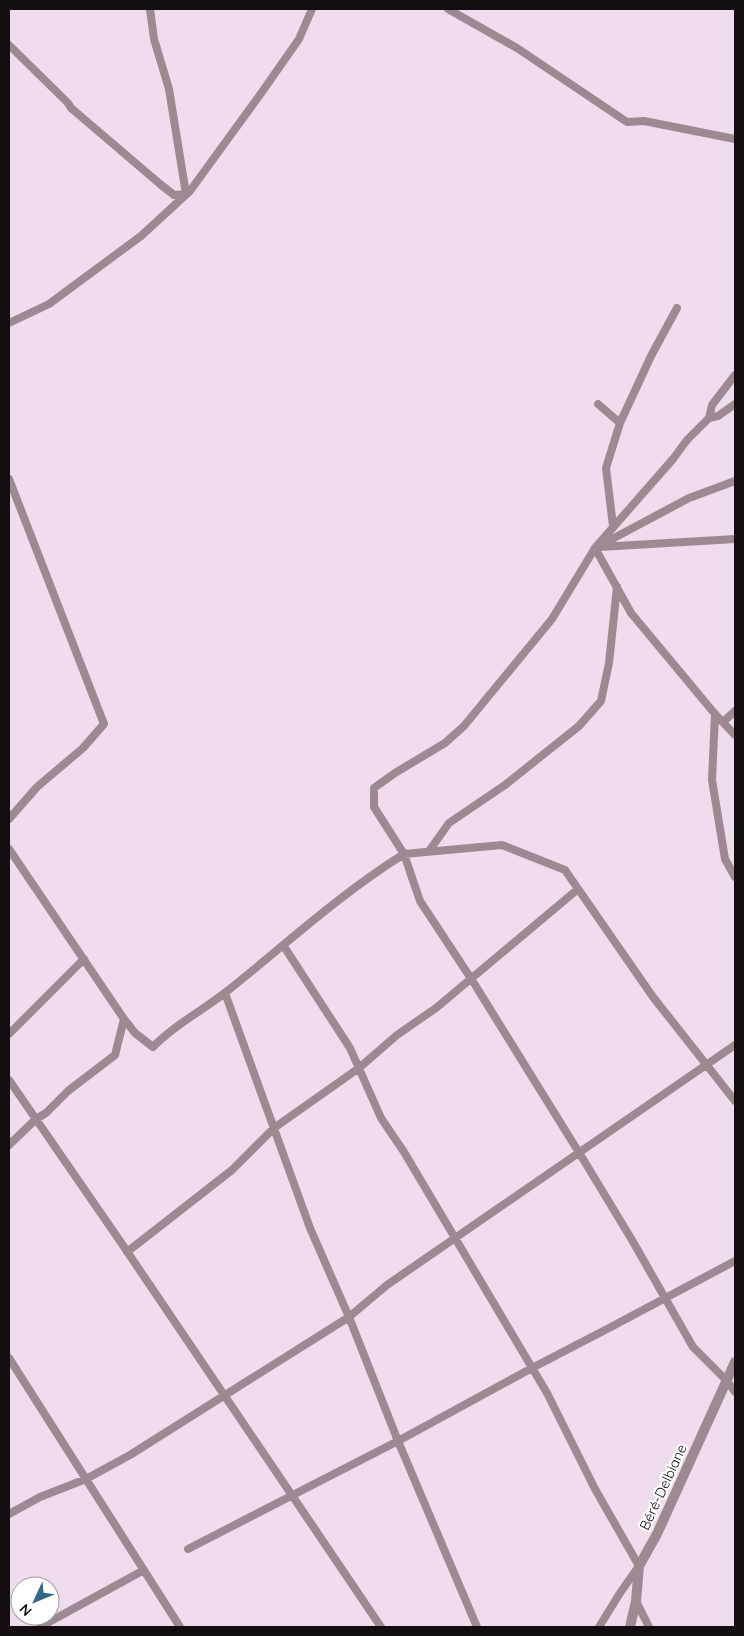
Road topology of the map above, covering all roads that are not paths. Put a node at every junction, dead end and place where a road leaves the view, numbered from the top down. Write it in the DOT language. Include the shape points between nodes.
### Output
graph roads {
  1 [pos="150,9"];
  2 [pos="312,9"];
  3 [pos="448,9"];
  4 [pos="9,45"];
  5 [pos="735,139"];
  6 [pos="186,194"];
  7 [pos="677,308"];
  8 [pos="9,323"];
  9 [pos="735,375"];
  10 [pos="598,404"];
  11 [pos="735,404"];
  12 [pos="709,418"];
  13 [pos="620,423"];
  14 [pos="9,478"];
  15 [pos="735,481"];
  16 [pos="614,526"];
  17 [pos="735,539"];
  18 [pos="595,548"];
  19 [pos="617,587"];
  20 [pos="735,711"];
  21 [pos="715,714"];
  22 [pos="723,722"];
  23 [pos="735,735"];
  24 [pos="9,819"];
  25 [pos="9,849"];
  26 [pos="429,851"];
  27 [pos="404,854"];
  28 [pos="735,877"];
  29 [pos="578,889"];
  30 [pos="283,945"];
  31 [pos="84,960"];
  32 [pos="472,980"];
  33 [pos="225,993"];
  34 [pos="124,1019"];
  35 [pos="9,1034"];
  36 [pos="735,1045"];
  37 [pos="707,1066"];
  38 [pos="359,1068"];
  39 [pos="9,1080"];
  40 [pos="735,1101"];
  41 [pos="36,1119"];
  42 [pos="274,1128"];
  43 [pos="9,1145"];
  44 [pos="579,1153"];
  45 [pos="454,1238"];
  46 [pos="128,1252"];
  47 [pos="735,1261"];
  48 [pos="664,1298"];
  49 [pos="349,1317"];
  50 [pos="9,1358"];
  51 [pos="735,1362"];
  52 [pos="532,1368"];
  53 [pos="728,1382"];
  54 [pos="735,1392"];
  55 [pos="224,1395"];
  56 [pos="398,1441"];
  57 [pos="86,1479"];
  58 [pos="291,1496"];
  59 [pos="9,1514"];
  60 [pos="188,1549"];
  61 [pos="639,1566"];
  62 [pos="144,1570"];
  63 [pos="636,1601"];
  64 [pos="40,1627"];
  65 [pos="180,1627"];
  66 [pos="381,1627"];
  67 [pos="477,1627"];
  68 [pos="599,1627"];
  69 [pos="630,1627"];
  70 [pos="649,1627"];
  1 -- 6 [label="street" via="154,39 169,89"];
  2 -- 6 [label="street" via="298,39 262,92"];
  3 -- 5 [label="street" via="517,48 627,122 644,121"];
  4 -- 6 [label="street" via="71,108 160,184 174,194"];
  6 -- 8 [label="street" via="141,236 49,304"];
  7 -- 13 [label="street"];
  9 -- 12 [label="street" via="712,405"];
  10 -- 13 [label="street"];
  11 -- 12 [label="street" via="718,416"];
  12 -- 16 [label="street"];
  13 -- 16 [label="street" via="606,468"];
  14 -- 24 [label="street" via="104,724 83,748 37,787"];
  15 -- 18 [label="street" via="689,498"];
  16 -- 18 [label="street"];
  17 -- 18 [label="street"];
  18 -- 19 [label="street"];
  18 -- 27 [label="street" via="552,619 464,726 445,743 374,788 374,807"];
  19 -- 21 [label="street" via="631,613"];
  19 -- 26 [label="street" via="609,663 601,701 579,726 505,785 449,823"];
  20 -- 22 [label="street"];
  21 -- 22 [label="street"];
  21 -- 28 [label="street" via="712,780 726,859"];
  22 -- 23 [label="street"];
  25 -- 31 [label="street"];
  26 -- 27 [label="street"];
  26 -- 29 [label="street" via="502,845 564,870"];
  27 -- 30 [label="street" via="372,874"];
  27 -- 32 [label="street" via="420,901"];
  29 -- 32 [label="street"];
  29 -- 37 [label="street" via="653,997"];
  30 -- 33 [label="street"];
  30 -- 38 [label="street" via="350,1048"];
  31 -- 34 [label="street"];
  31 -- 35 [label="street"];
  32 -- 38 [label="street" via="397,1035"];
  32 -- 44 [label="street"];
  33 -- 34 [label="street" via="153,1047"];
  33 -- 42 [label="street"];
  34 -- 41 [label="street" via="115,1055"];
  36 -- 37 [label="street"];
  37 -- 40 [label="street"];
  37 -- 44 [label="street"];
  38 -- 42 [label="street"];
  38 -- 45 [label="street" via="381,1118"];
  39 -- 41 [label="street"];
  41 -- 43 [label="street"];
  41 -- 46 [label="street"];
  42 -- 46 [label="street" via="232,1170"];
  42 -- 49 [label="street" via="310,1228"];
  44 -- 45 [label="street"];
  44 -- 48 [label="street"];
  45 -- 49 [label="street" via="387,1285"];
  45 -- 52 [label="street"];
  46 -- 55 [label="street"];
  47 -- 48 [label="street"];
  48 -- 52 [label="street"];
  48 -- 53 [label="street" via="693,1347"];
  49 -- 55 [label="street"];
  49 -- 56 [label="street"];
  50 -- 57 [label="street"];
  51 -- 53 [label="street, Béré-Delbiane"];
  52 -- 56 [label="street"];
  52 -- 61 [label="street" via="595,1490"];
  53 -- 54 [label="street"];
  53 -- 61 [label="street, Béré-Delbiane"];
  55 -- 57 [label="street"];
  55 -- 58 [label="street"];
  56 -- 58 [label="street"];
  56 -- 67 [label="street"];
  57 -- 59 [label="street" via="40,1497"];
  57 -- 62 [label="street"];
  58 -- 60 [label="street"];
  58 -- 66 [label="street"];
  61 -- 63 [label="street, Béré-Delbiane"];
  61 -- 68 [label="street"];
  62 -- 64 [label="street"];
  62 -- 65 [label="street"];
  63 -- 69 [label="street, Béré-Delbiane"];
  63 -- 70 [label="street"];
}
